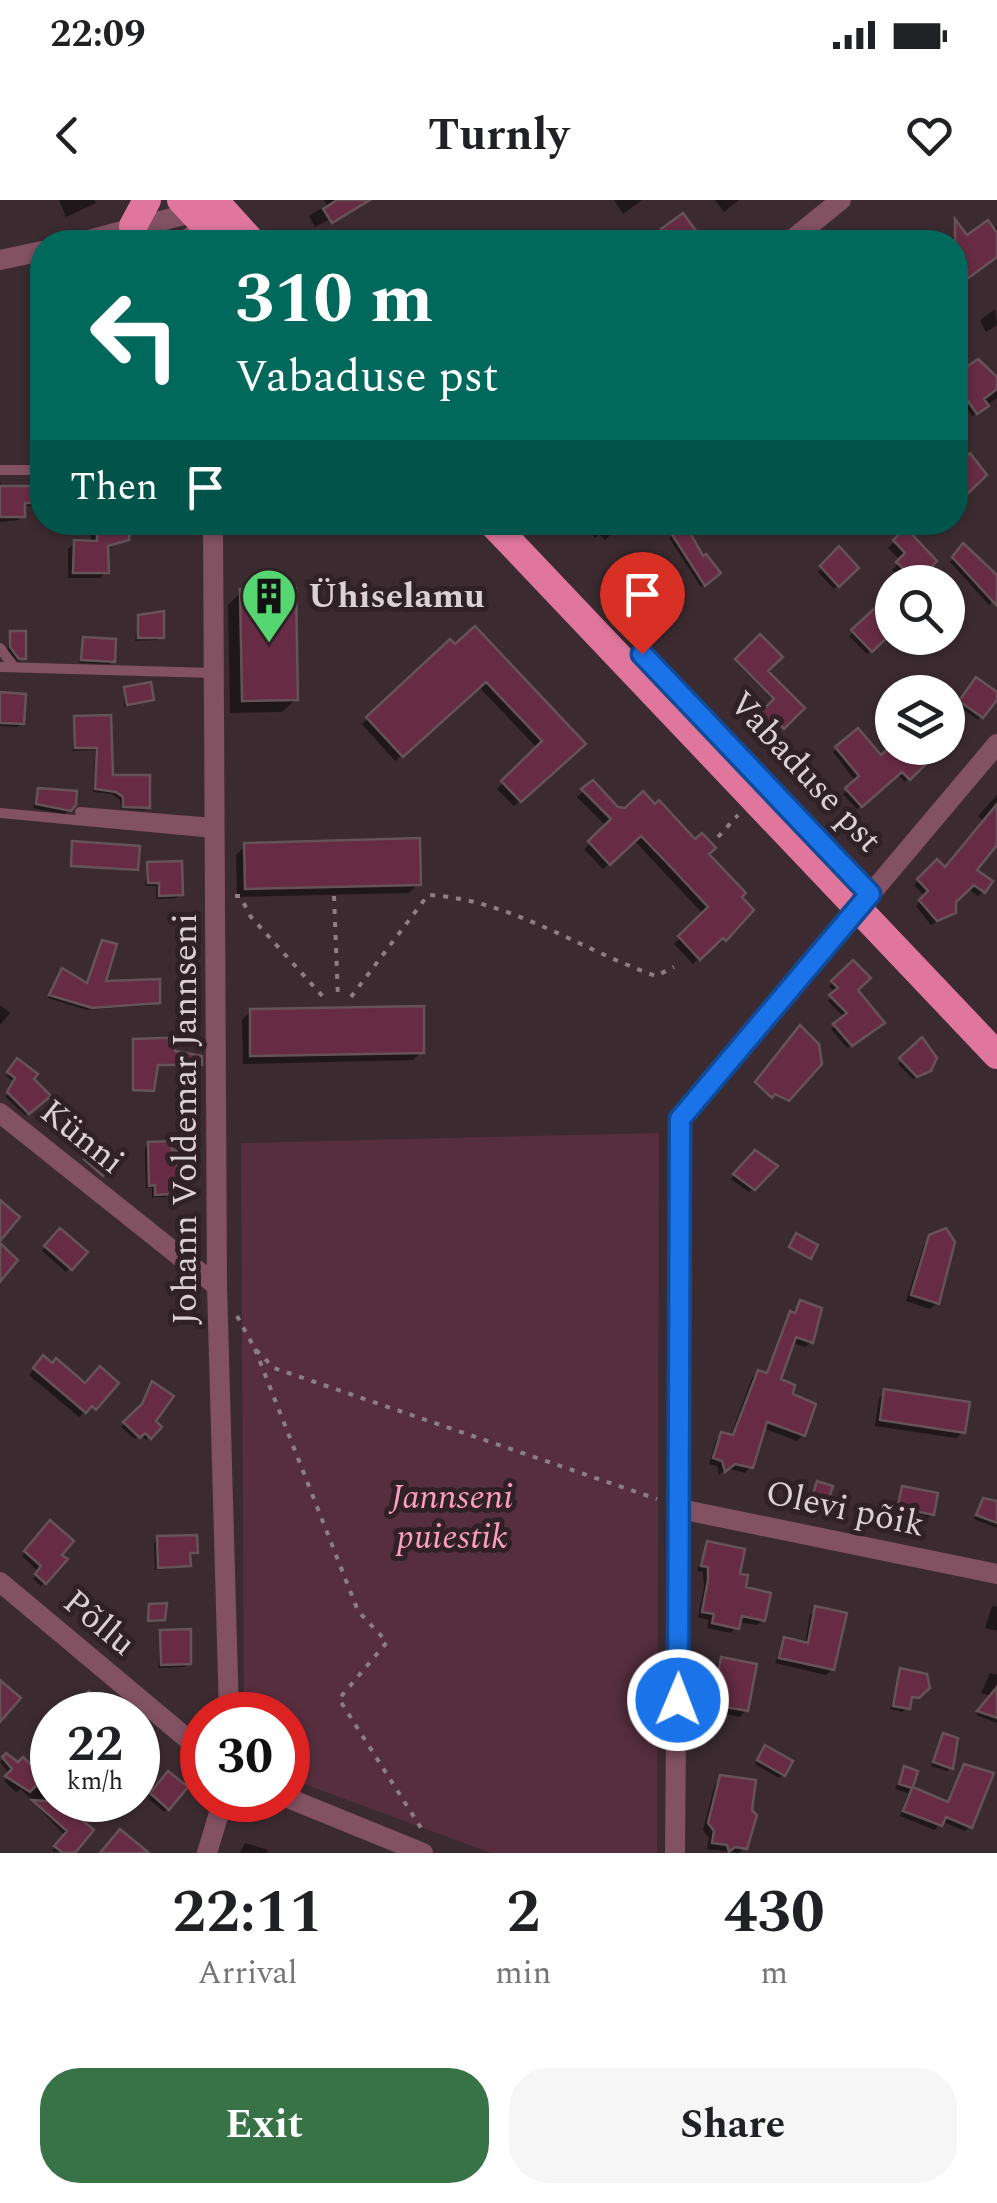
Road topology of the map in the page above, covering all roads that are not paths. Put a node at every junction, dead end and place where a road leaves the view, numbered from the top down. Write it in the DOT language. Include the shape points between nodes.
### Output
graph roads {
  1 [pos="147,200"];
  2 [pos="842,200"];
  3 [pos="201,216"];
  4 [pos="127,230"];
  5 [pos="144,230"];
  6 [pos="228,230"];
  7 [pos="804,230"];
  8 [pos="30,254"];
  9 [pos="0,260"];
  10 [pos="0,470"];
  11 [pos="30,470"];
  12 [pos="213,535"];
  13 [pos="504,535"];
  14 [pos="529,535"];
  15 [pos="0,648"];
  16 [pos="0,667"];
  17 [pos="14,667"];
  18 [pos="214,673"];
  19 [pos="997,744"];
  20 [pos="0,812"];
  21 [pos="80,812"];
  22 [pos="215,828"];
  23 [pos="864,902"];
  24 [pos="997,1029"];
  25 [pos="997,1055"];
  26 [pos="0,1113"];
  27 [pos="217,1286"];
  28 [pos="680,1509"];
  29 [pos="997,1574"];
  30 [pos="0,1582"];
  31 [pos="228,1692"];
  32 [pos="180,1733"];
  33 [pos="310,1806"];
  34 [pos="216,1822"];
  35 [pos="425,1845"];
  36 [pos="207,1853"];
  37 [pos="676,1853"];
  1 -- 4 [label="highway"];
  2 -- 7 [label="street"];
  3 -- 5 [label="street"];
  3 -- 6 [label="highway"];
  8 -- 9 [label="street"];
  10 -- 11 [label="lane"];
  12 -- 18 [label="street, Johann Voldemar Jannseni"];
  13 -- 23 [label="highway, Vabaduse pst"];
  14 -- 23 [label="highway, Vabaduse pst"];
  15 -- 17 [label="lane"];
  16 -- 17 [label="lane"];
  17 -- 18 [label="lane"];
  18 -- 22 [label="street, Johann Voldemar Jannseni"];
  19 -- 23 [label="street"];
  20 -- 22 [label="lane"];
  21 -- 22 [label="lane"];
  22 -- 27 [label="street, Johann Voldemar Jannseni"];
  23 -- 24 [label="highway, Vabaduse pst"];
  23 -- 25 [label="highway, Vabaduse pst"];
  23 -- 28 [label="street" via="680,1119"];
  26 -- 27 [label="street, Künni"];
  27 -- 31 [label="street, Johann Voldemar Jannseni"];
  28 -- 29 [label="street, Olevi põik"];
  28 -- 37 [label="street"];
  30 -- 32 [label="street, Põllu"];
  33 -- 35 [label="street"];
  34 -- 36 [label="street"];
}
